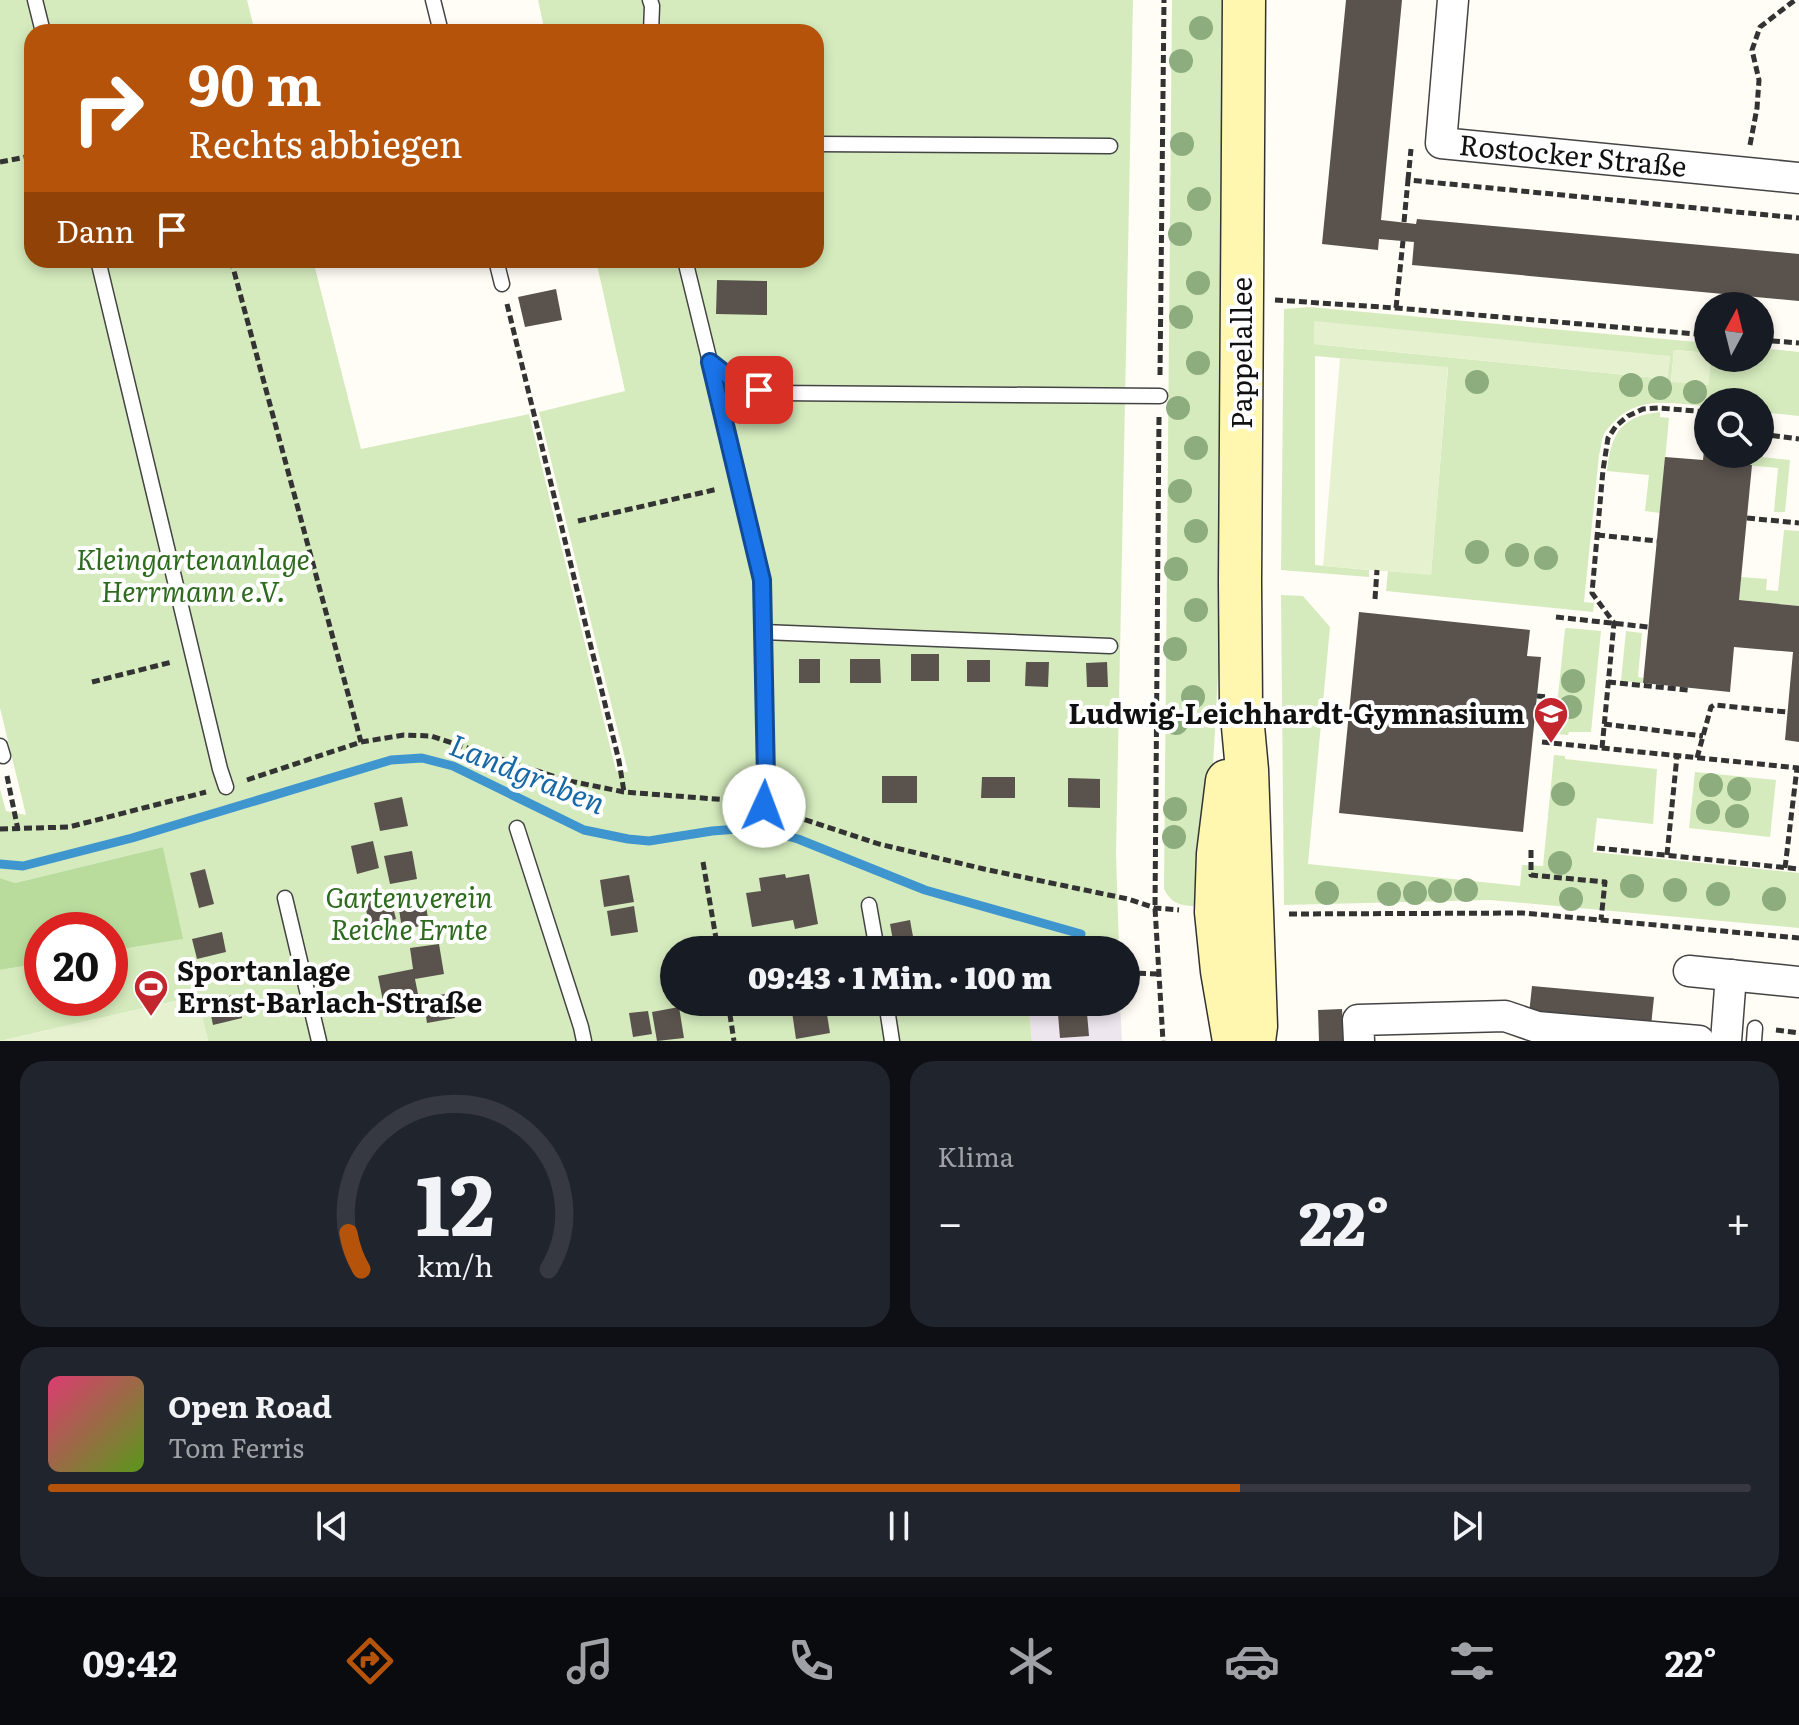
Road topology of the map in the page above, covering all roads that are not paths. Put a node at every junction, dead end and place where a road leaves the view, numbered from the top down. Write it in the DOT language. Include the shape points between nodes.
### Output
graph roads {
  1 [pos="35,0"];
  2 [pos="433,0"];
  3 [pos="650,0"];
  4 [pos="1244,0"];
  5 [pos="1453,0"];
  6 [pos="41,24"];
  7 [pos="439,24"];
  8 [pos="651,24"];
  9 [pos="824,144"];
  10 [pos="1110,146"];
  11 [pos="1799,178"];
  12 [pos="100,268"];
  13 [pos="498,268"];
  14 [pos="687,268"];
  15 [pos="502,284"];
  16 [pos="710,362"];
  17 [pos="1160,396"];
  18 [pos="763,632"];
  19 [pos="1110,646"];
  20 [pos="1241,705"];
  21 [pos="226,787"];
  22 [pos="764,806"];
  23 [pos="517,828"];
  24 [pos="285,898"];
  25 [pos="869,905"];
  26 [pos="875,936"];
  27 [pos="1689,971"];
  28 [pos="1731,975"];
  29 [pos="1799,982"];
  30 [pos="888,1016"];
  31 [pos="319,1041"];
  32 [pos="584,1041"];
  33 [pos="892,1041"];
  34 [pos="1234,1041"];
  35 [pos="1254,1041"];
  36 [pos="1359,1041"];
  37 [pos="1699,1041"];
  38 [pos="1726,1041"];
  1 -- 6 [label="lane"];
  2 -- 7 [label="lane"];
  3 -- 8 [label="lane"];
  4 -- 20 [label="main road, Pappelallee"];
  5 -- 11 [label="street, Rostocker Straße" via="1441,143"];
  9 -- 10 [label="lane"];
  12 -- 21 [label="lane"];
  13 -- 15 [label="lane"];
  14 -- 16 [label="lane"];
  16 -- 17 [label="lane" via="742,387 776,393"];
  16 -- 18 [label="lane" via="762,580"];
  18 -- 19 [label="lane"];
  18 -- 22 [label="lane"];
  20 -- 34 [label="main road, Pappelallee" via="1218,854 1216,912"];
  20 -- 35 [label="main road, Pappelallee"];
  23 -- 32 [label="lane"];
  24 -- 31 [label="lane"];
  25 -- 26 [label="lane"];
  27 -- 28 [label="street"];
  28 -- 29 [label="street"];
  28 -- 38 [label="street"];
  30 -- 33 [label="lane"];
  36 -- 37 [label="street" via="1358,1020 1505,1016 1537,1027"];
}
